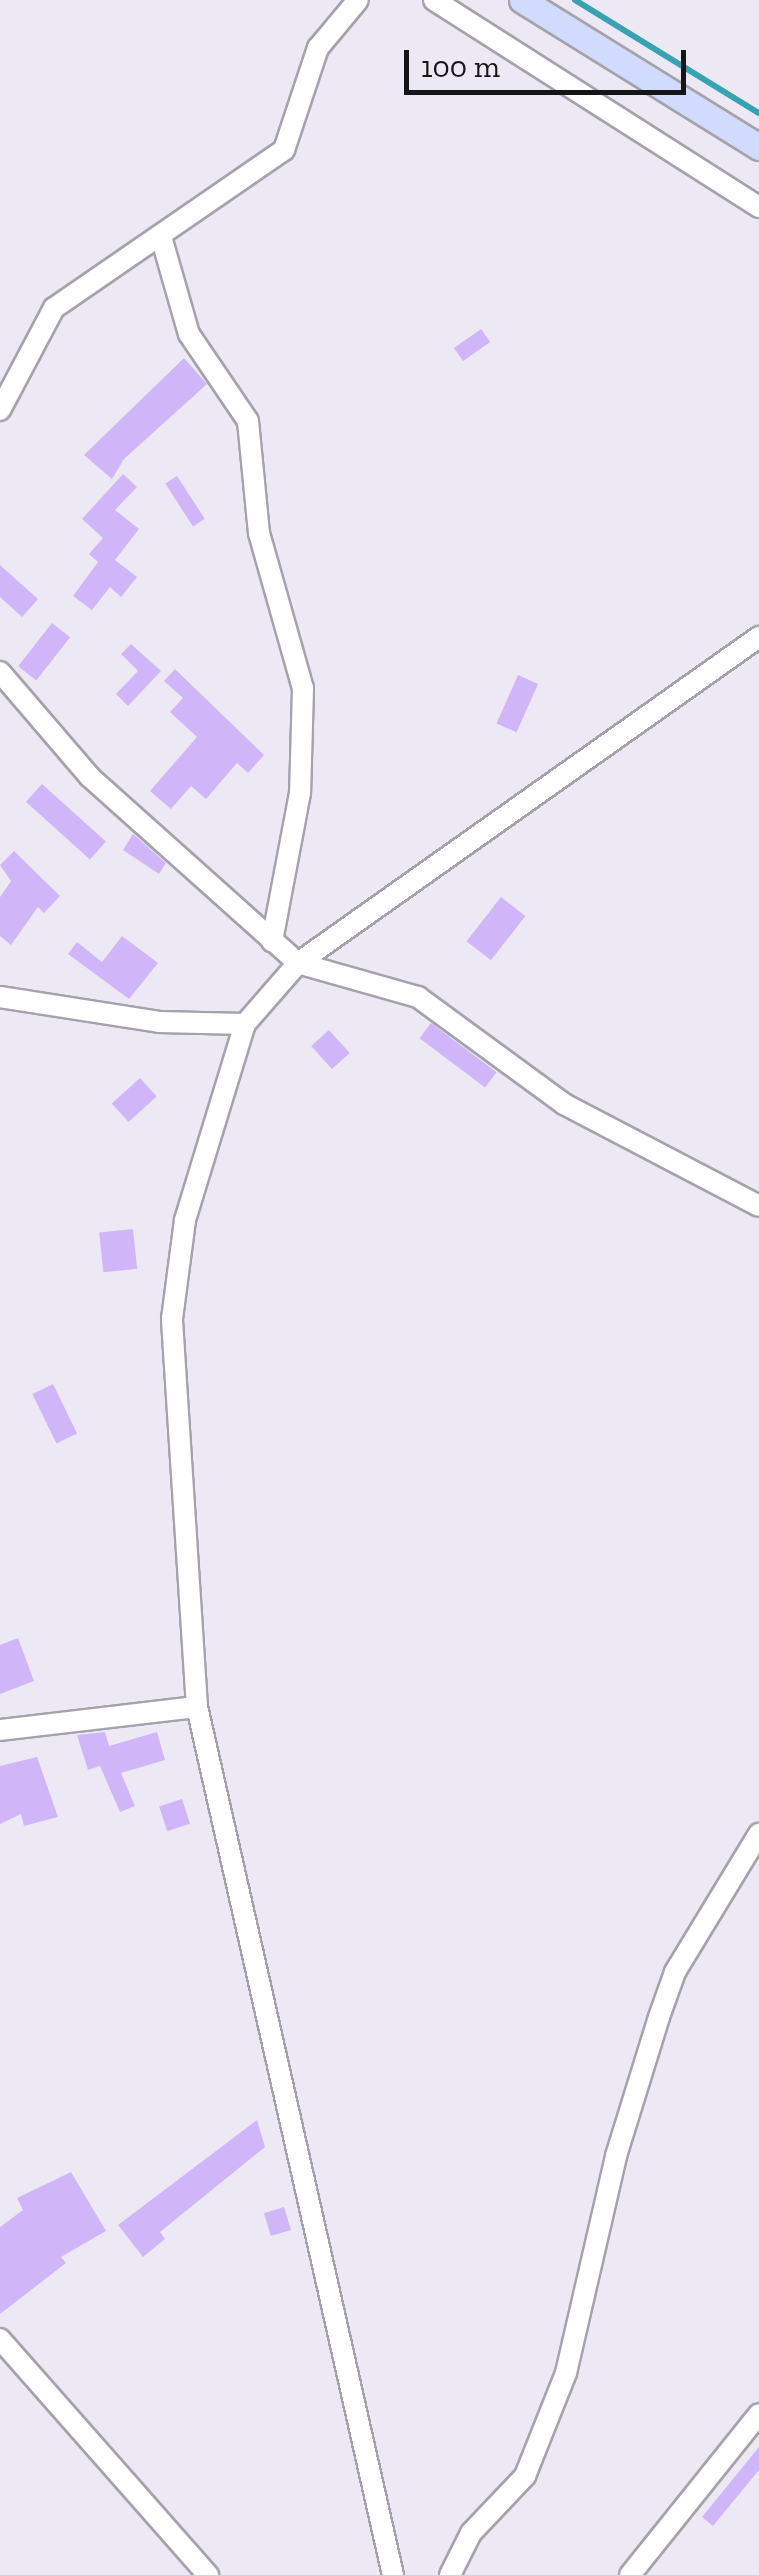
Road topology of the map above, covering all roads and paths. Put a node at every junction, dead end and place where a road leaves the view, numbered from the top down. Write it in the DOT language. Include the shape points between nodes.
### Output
graph roads {
  1 [pos="358,0"];
  2 [pos="434,0"];
  3 [pos="522,0"];
  4 [pos="759,146"];
  5 [pos="759,207"];
  6 [pos="162,240"];
  7 [pos="0,410"];
  8 [pos="759,637"];
  9 [pos="0,672"];
  10 [pos="272,941"];
  11 [pos="298,963"];
  12 [pos="0,997"];
  13 [pos="245,1024"];
  14 [pos="759,1206"];
  15 [pos="197,1707"];
  16 [pos="0,1730"];
  17 [pos="759,1834"];
  18 [pos="0,2339"];
  19 [pos="759,2414"];
  20 [pos="208,2575"];
  21 [pos="392,2575"];
  22 [pos="450,2575"];
  23 [pos="630,2575"];
  1 -- 6 [label="street" via="318,48 284,150"];
  2 -- 5 [label="street"];
  3 -- 4 [label="main road"];
  6 -- 7 [label="street" via="54,308"];
  6 -- 10 [label="street" via="189,334 248,421 260,533 302,688 300,793"];
  8 -- 11 [label="street"];
  9 -- 10 [label="street" via="90,777"];
  10 -- 11 [label="street"];
  11 -- 13 [label="street"];
  11 -- 14 [label="street" via="418,996 564,1104"];
  12 -- 13 [label="street" via="158,1022"];
  13 -- 15 [label="street" via="185,1220 172,1320"];
  15 -- 16 [label="street"];
  15 -- 21 [label="street"];
  17 -- 22 [label="street" via="675,1972 616,2156 566,2373 525,2476 472,2533"];
  18 -- 20 [label="street"];
  19 -- 23 [label="street"];
}
